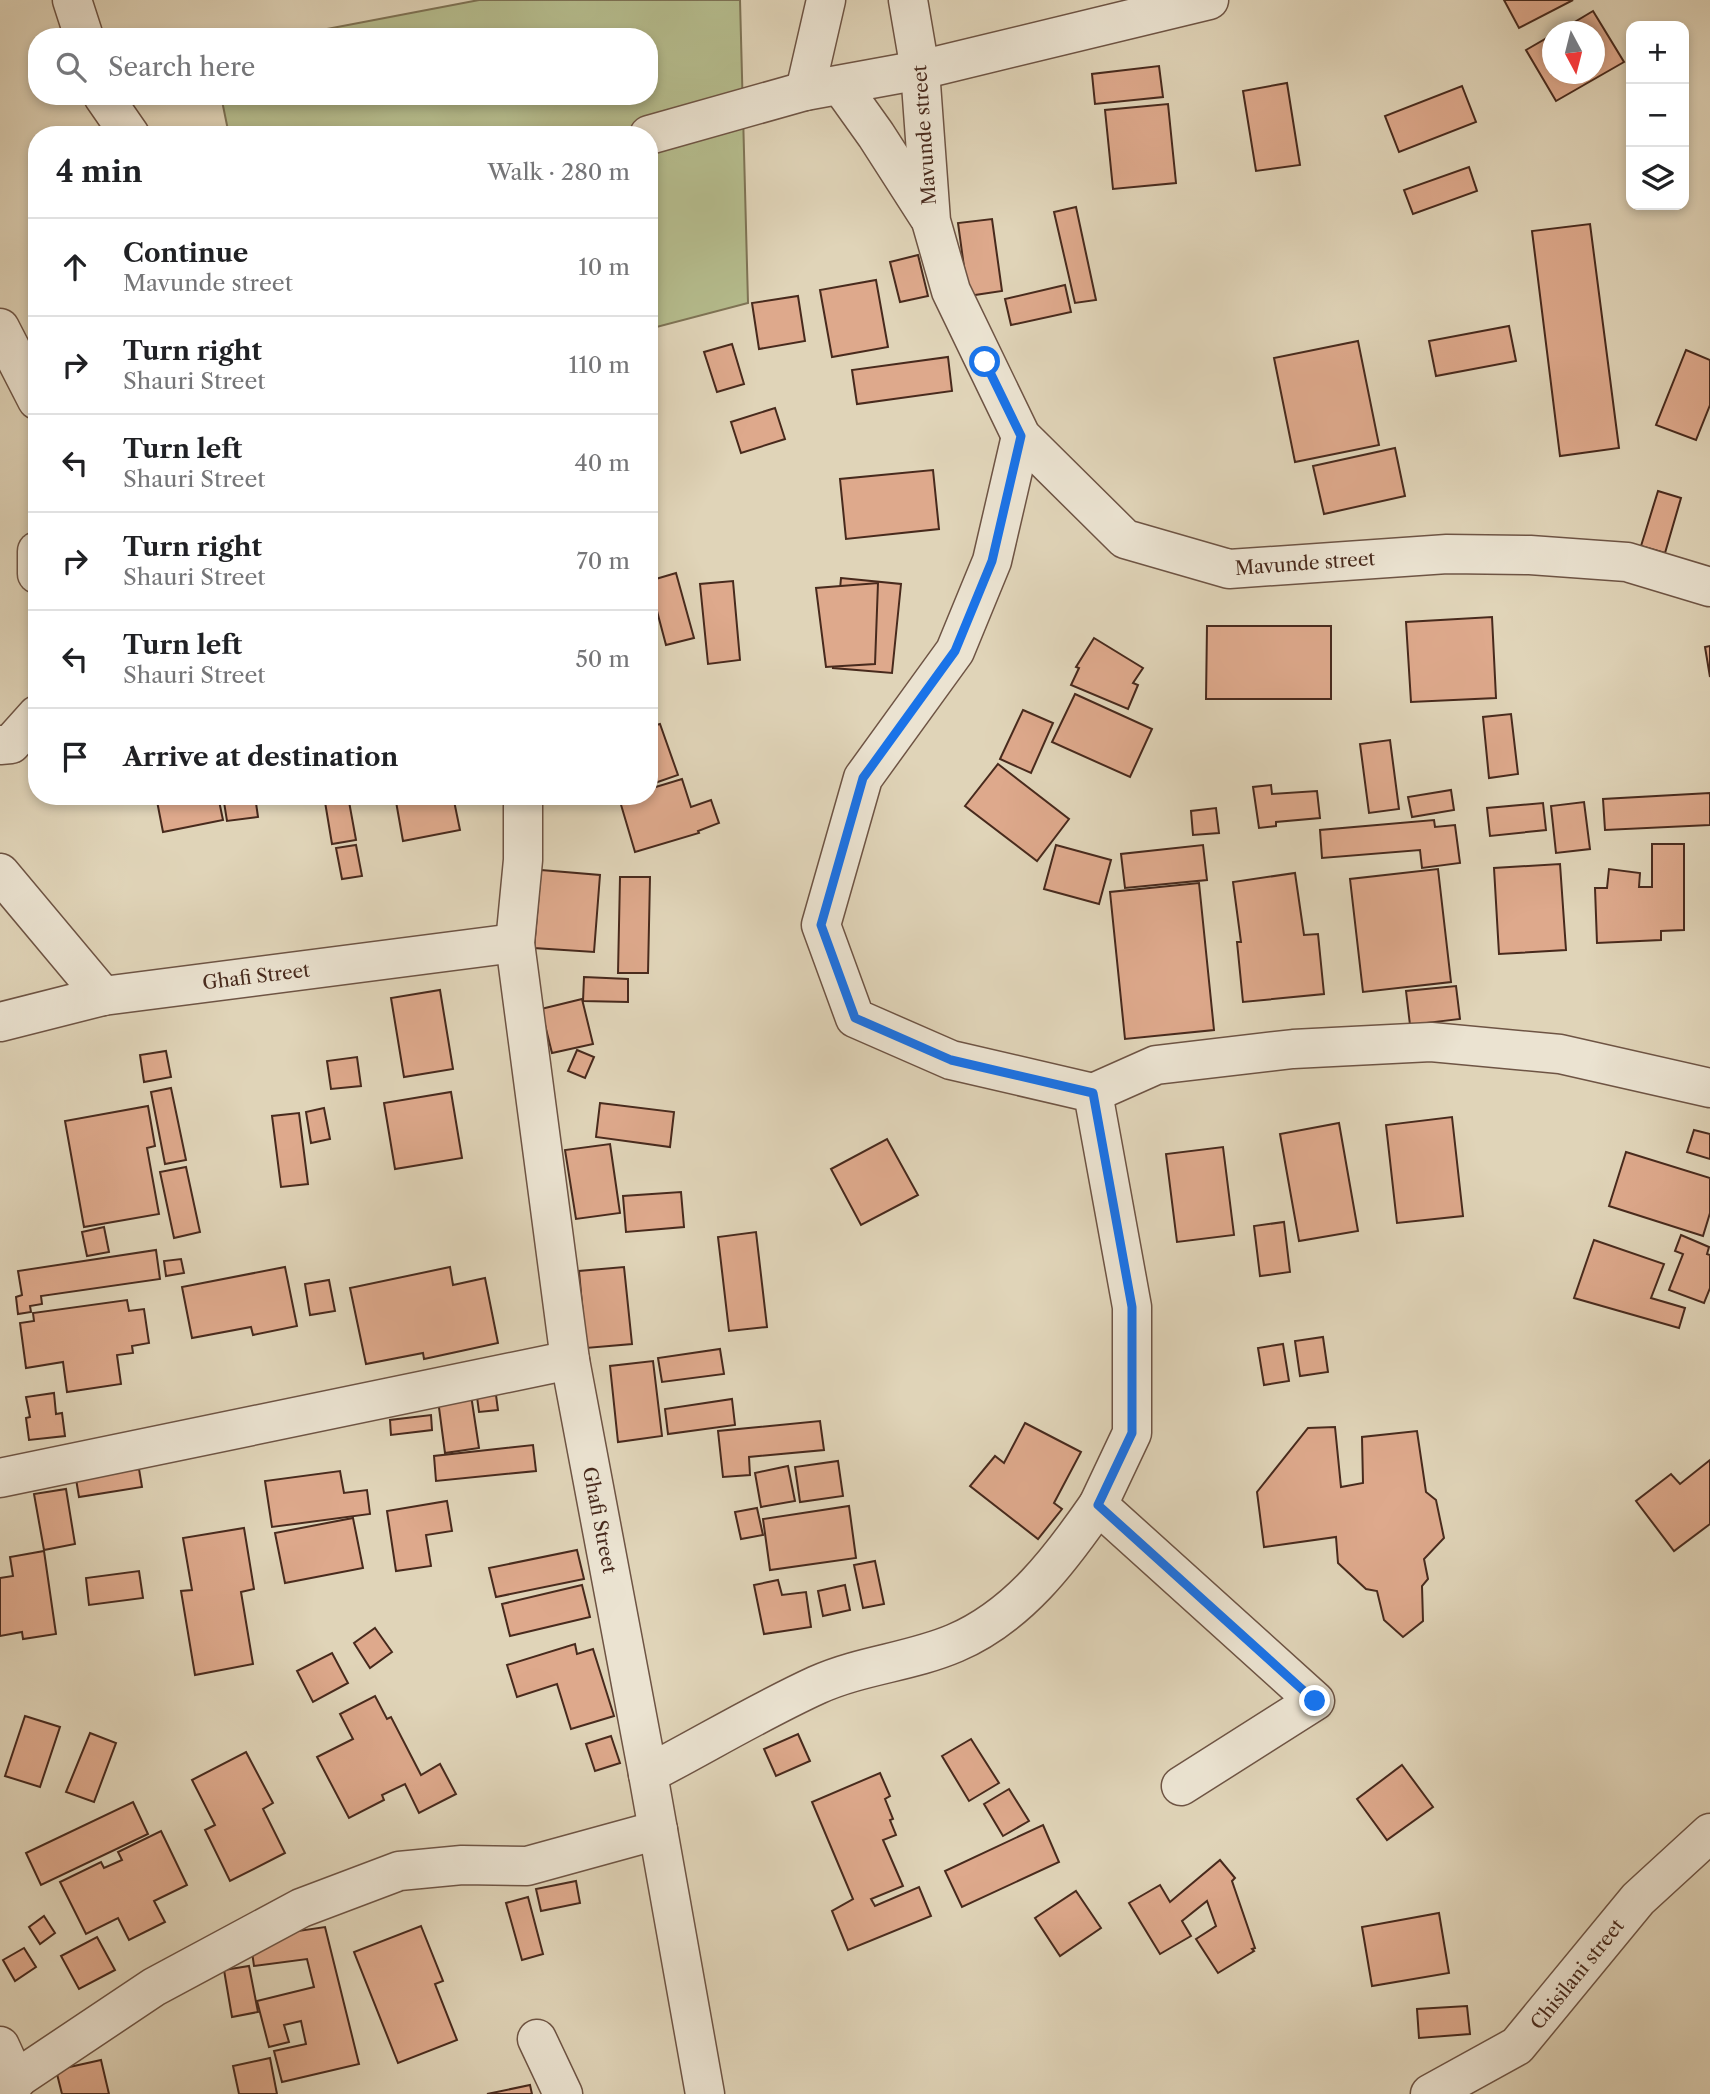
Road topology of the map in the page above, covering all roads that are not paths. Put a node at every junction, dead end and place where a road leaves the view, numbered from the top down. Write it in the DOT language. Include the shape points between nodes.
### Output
graph roads {
  1 [pos="72,0"];
  2 [pos="826,0"];
  3 [pos="908,0"];
  4 [pos="1209,0"];
  5 [pos="81,28"];
  6 [pos="920,70"];
  7 [pos="823,88"];
  8 [pos="109,105"];
  9 [pos="124,126"];
  10 [pos="658,133"];
  11 [pos="931,221"];
  12 [pos="0,328"];
  13 [pos="28,380"];
  14 [pos="1021,436"];
  15 [pos="1710,587"];
  16 [pos="28,725"];
  17 [pos="0,745"];
  18 [pos="523,805"];
  19 [pos="0,873"];
  20 [pos="515,943"];
  21 [pos="103,996"];
  22 [pos="0,1022"];
  23 [pos="1710,1088"];
  24 [pos="1093,1093"];
  25 [pos="570,1360"];
  26 [pos="0,1478"];
  27 [pos="1098,1505"];
  28 [pos="648,1774"];
  29 [pos="1181,1786"];
  30 [pos="658,1830"];
  31 [pos="1710,1833"];
  32 [pos="537,2039"];
  33 [pos="0,2046"];
  34 [pos="8,2085"];
  35 [pos="563,2094"];
  36 [pos="705,2094"];
  37 [pos="1430,2094"];
  1 -- 5 [label="street"];
  2 -- 7 [label="street"];
  3 -- 6 [label="street, Mavunde street"];
  4 -- 6 [label="street"];
  6 -- 7 [label="street"];
  6 -- 11 [label="street, Mavunde street"];
  7 -- 10 [label="street"];
  7 -- 11 [label="street" via="876,135"];
  8 -- 9 [label="street"];
  11 -- 14 [label="street, Mavunde street" via="951,291"];
  12 -- 13 [label="street"];
  14 -- 15 [label="street, Mavunde street" via="1125,539 1229,569 1447,554 1530,555 1627,562"];
  14 -- 24 [label="street" via="992,561 955,651 863,778 821,925 855,1018 951,1060"];
  16 -- 17 [label="street" via="11,744"];
  18 -- 20 [label="street, Ghafi Street"];
  19 -- 21 [label="street"];
  20 -- 21 [label="street, Ghafi Street"];
  20 -- 25 [label="street, Ghafi Street"];
  21 -- 22 [label="street, Ghafi Street"];
  23 -- 24 [label="street" via="1560,1054 1431,1042 1293,1049 1156,1065"];
  24 -- 27 [label="street" via="1132,1307 1132,1433"];
  25 -- 26 [label="street"];
  25 -- 28 [label="street, Ghafi Street"];
  27 -- 28 [label="street" via="1034,1588 995,1621 954,1644 819,1684"];
  27 -- 29 [label="street" via="1315,1701"];
  28 -- 30 [label="street, Ghafi Street"];
  30 -- 34 [label="street" via="527,1866 462,1865 400,1871 301,1908 154,1987"];
  30 -- 36 [label="street, Ghafi Street"];
  31 -- 37 [label="street, Chisilani street" via="1638,1899 1517,2046"];
  32 -- 35 [label="street"];
  33 -- 34 [label="street"];
}
